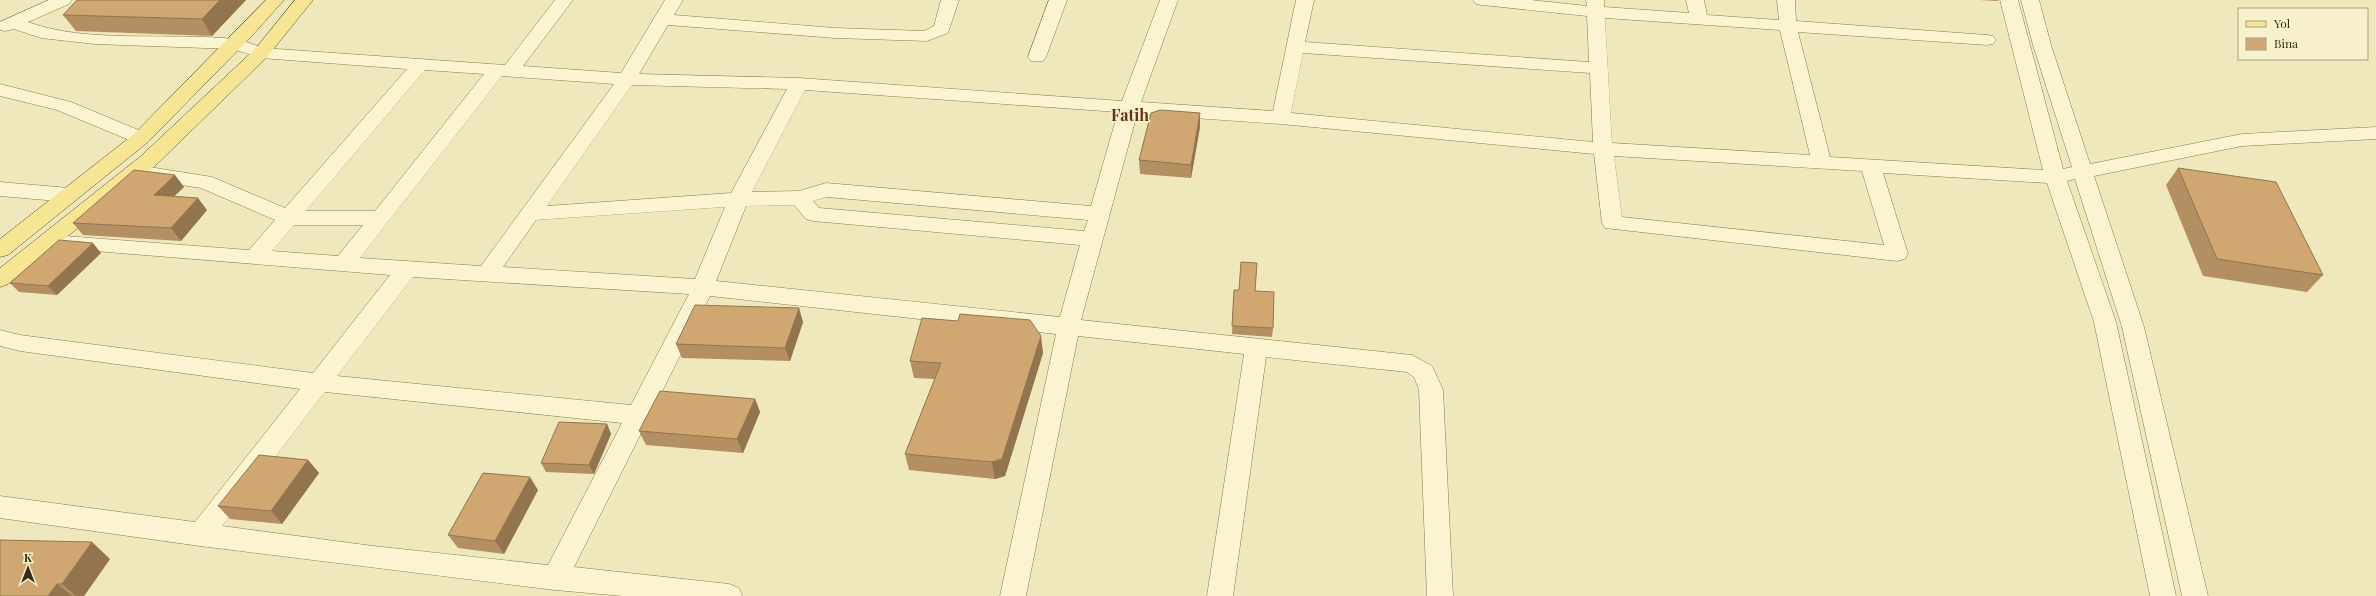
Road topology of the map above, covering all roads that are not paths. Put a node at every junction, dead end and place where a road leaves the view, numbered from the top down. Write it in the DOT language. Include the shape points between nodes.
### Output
graph roads {
  1 [pos="63,0"];
  2 [pos="274,0"];
  3 [pos="304,0"];
  4 [pos="564,0"];
  5 [pos="674,0"];
  6 [pos="950,0"];
  7 [pos="1058,0"];
  8 [pos="1169,0"];
  9 [pos="1305,0"];
  10 [pos="1695,0"];
  11 [pos="1786,0"];
  12 [pos="2009,0"];
  13 [pos="2030,0"];
  14 [pos="1493,1"];
  15 [pos="1595,6"];
  16 [pos="663,19"];
  17 [pos="1698,20"];
  18 [pos="6,25"];
  19 [pos="1788,26"];
  20 [pos="1987,40"];
  21 [pos="235,44"];
  22 [pos="1295,47"];
  23 [pos="261,53"];
  24 [pos="1037,57"];
  25 [pos="421,64"];
  26 [pos="1598,68"];
  27 [pos="504,70"];
  28 [pos="627,79"];
  29 [pos="799,84"];
  30 [pos="0,90"];
  31 [pos="1129,108"];
  32 [pos="1281,118"];
  33 [pos="2376,133"];
  34 [pos="141,138"];
  35 [pos="1603,149"];
  36 [pos="1822,164"];
  37 [pos="1871,167"];
  38 [pos="134,172"];
  39 [pos="2082,172"];
  40 [pos="2055,177"];
  41 [pos="0,189"];
  42 [pos="70,195"];
  43 [pos="800,198"];
  44 [pos="738,200"];
  45 [pos="530,214"];
  46 [pos="1099,214"];
  47 [pos="289,218"];
  48 [pos="380,218"];
  49 [pos="1092,238"];
  50 [pos="45,241"];
  51 [pos="0,250"];
  52 [pos="256,257"];
  53 [pos="344,264"];
  54 [pos="407,269"];
  55 [pos="487,274"];
  56 [pos="0,279"];
  57 [pos="703,287"];
  58 [pos="1068,328"];
  59 [pos="0,338"];
  60 [pos="1256,348"];
  61 [pos="318,383"];
  62 [pos="638,415"];
  63 [pos="0,507"];
  64 [pos="200,535"];
  65 [pos="555,578"];
  66 [pos="729,596"];
  67 [pos="1013,596"];
  68 [pos="1220,596"];
  69 [pos="1440,596"];
  70 [pos="2163,596"];
  71 [pos="2195,596"];
  1 -- 18 [label="street"];
  2 -- 21 [label="main road"];
  3 -- 23 [label="main road"];
  4 -- 27 [label="street"];
  5 -- 16 [label="street"];
  6 -- 16 [label="street" via="942,29 927,36 835,33"];
  7 -- 24 [label="street"];
  8 -- 31 [label="street"];
  9 -- 22 [label="street"];
  10 -- 17 [label="street"];
  11 -- 19 [label="street"];
  12 -- 40 [label="street"];
  13 -- 39 [label="street"];
  14 -- 15 [label="street"];
  15 -- 17 [label="street"];
  15 -- 26 [label="street"];
  16 -- 28 [label="street"];
  17 -- 19 [label="street"];
  18 -- 21 [label="street" via="41,33 95,39"];
  19 -- 20 [label="street"];
  19 -- 36 [label="street"];
  21 -- 23 [label="street"];
  21 -- 34 [label="main road"];
  22 -- 26 [label="street"];
  22 -- 32 [label="street"];
  23 -- 25 [label="street"];
  23 -- 38 [label="main road"];
  25 -- 27 [label="street"];
  25 -- 47 [label="street"];
  26 -- 35 [label="street"];
  27 -- 28 [label="street"];
  27 -- 48 [label="street"];
  28 -- 29 [label="street"];
  28 -- 45 [label="street"];
  29 -- 31 [label="street"];
  29 -- 44 [label="street"];
  30 -- 34 [label="street" via="64,106"];
  31 -- 32 [label="street"];
  31 -- 46 [label="street"];
  32 -- 35 [label="street"];
  33 -- 39 [label="street" via="2242,140"];
  34 -- 42 [label="main road"];
  35 -- 36 [label="street"];
  35 -- 37 [label="street" via="1612,223 1896,254"];
  36 -- 37 [label="street"];
  37 -- 40 [label="street"];
  38 -- 47 [label="street" via="205,182"];
  38 -- 50 [label="main road"];
  39 -- 40 [label="street"];
  39 -- 71 [label="street" via="2133,327"];
  40 -- 70 [label="street" via="2105,322"];
  41 -- 42 [label="street"];
  42 -- 51 [label="main road"];
  43 -- 44 [label="street"];
  43 -- 46 [label="street" via="826,190"];
  43 -- 49 [label="street" via="813,214"];
  44 -- 45 [label="street"];
  44 -- 57 [label="street"];
  45 -- 55 [label="street"];
  46 -- 49 [label="street"];
  47 -- 48 [label="street"];
  47 -- 52 [label="street"];
  48 -- 53 [label="street"];
  49 -- 58 [label="street"];
  50 -- 52 [label="street"];
  50 -- 56 [label="main road"];
  52 -- 53 [label="street"];
  53 -- 54 [label="street"];
  54 -- 55 [label="street"];
  54 -- 61 [label="street"];
  55 -- 57 [label="street"];
  57 -- 58 [label="street"];
  57 -- 62 [label="street"];
  58 -- 60 [label="street"];
  58 -- 67 [label="street"];
  59 -- 61 [label="street" via="20,343"];
  60 -- 68 [label="street"];
  60 -- 69 [label="street" via="1412,364 1424,372 1431,390"];
  61 -- 62 [label="street"];
  61 -- 64 [label="street"];
  62 -- 65 [label="street"];
  63 -- 64 [label="street"];
  64 -- 65 [label="street"];
  65 -- 66 [label="street"];
}
